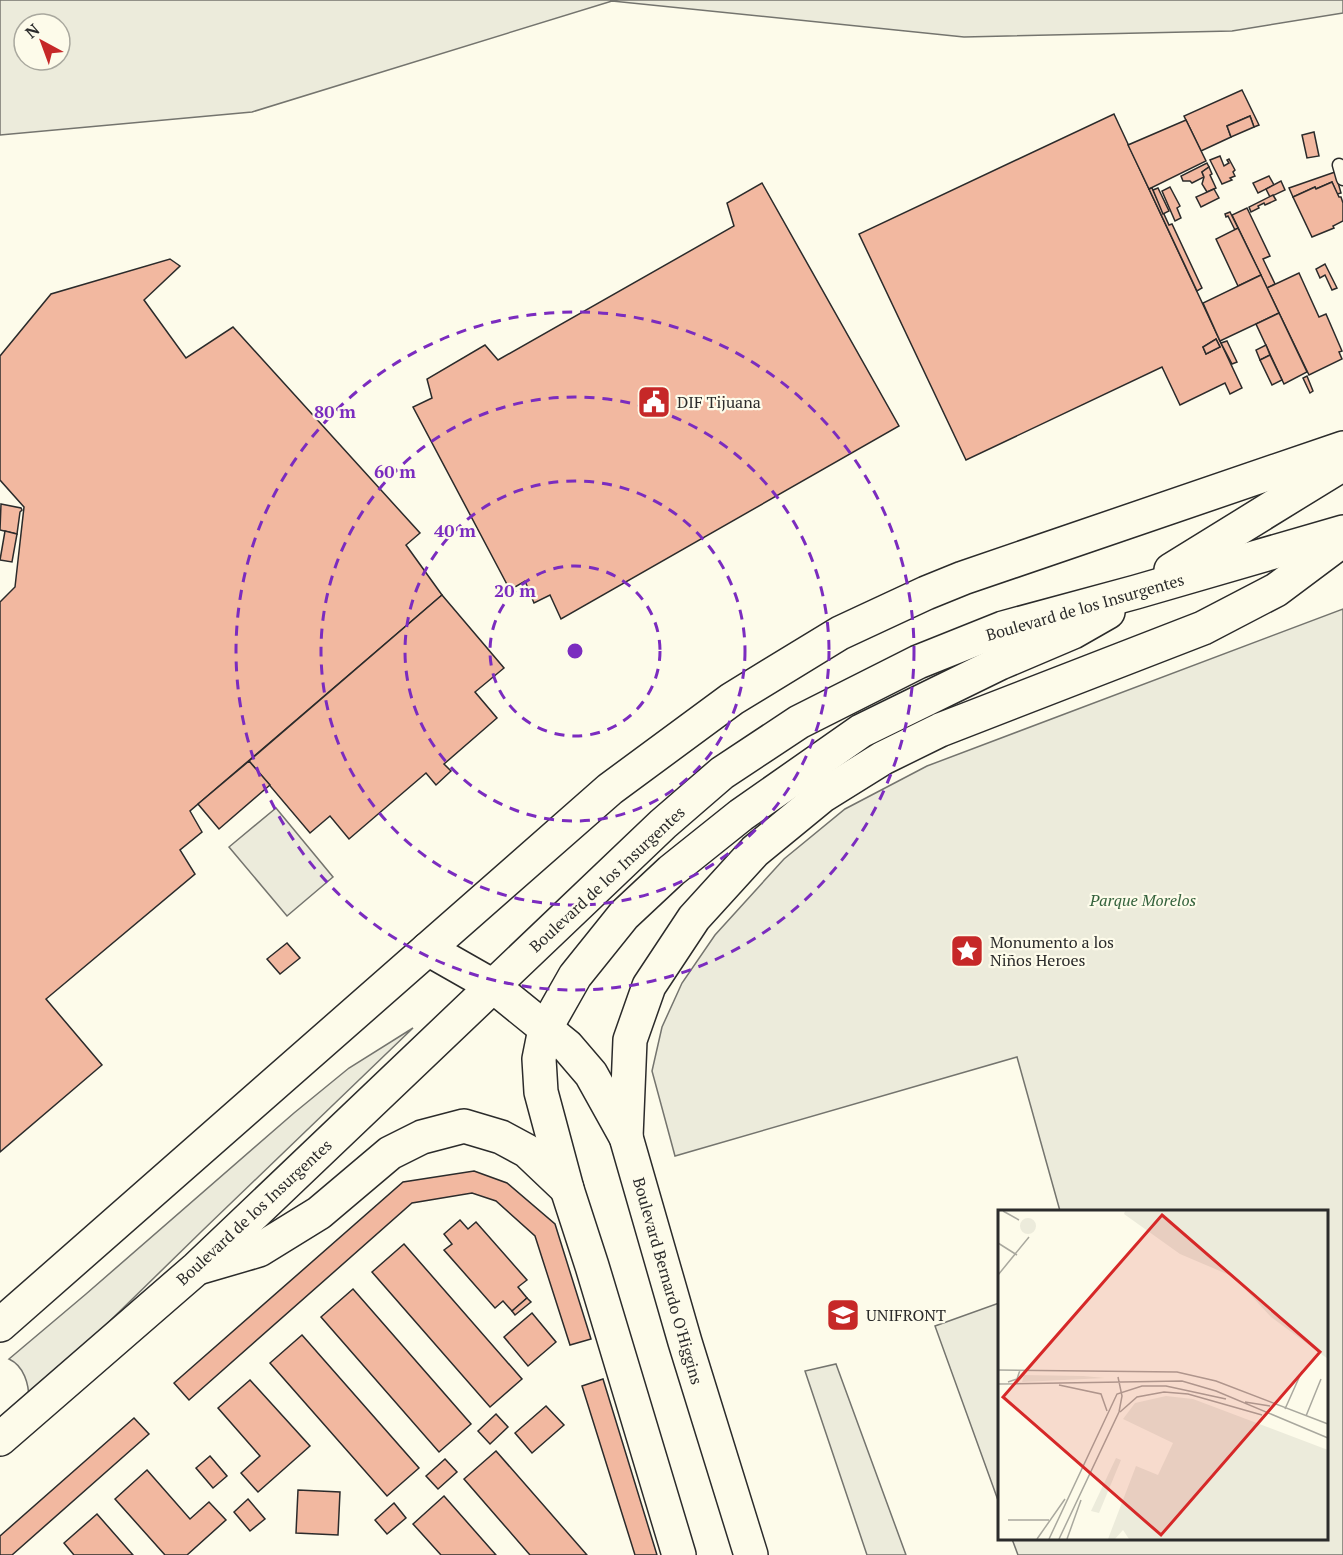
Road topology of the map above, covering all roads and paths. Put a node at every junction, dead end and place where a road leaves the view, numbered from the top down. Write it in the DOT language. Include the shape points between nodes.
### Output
graph roads {
  1 [pos="1339,165"];
  2 [pos="1343,179"];
  3 [pos="1343,448"];
  4 [pos="1343,464"];
  5 [pos="1343,532"];
  6 [pos="1343,539"];
  7 [pos="1136,591"];
  8 [pos="429,949"];
  9 [pos="493,986"];
  10 [pos="545,1029"];
  11 [pos="626,1137"];
  12 [pos="567,1189"];
  13 [pos="197,1268"];
  14 [pos="0,1325"];
  15 [pos="0,1440"];
  16 [pos="678,1555"];
  17 [pos="751,1555"];
  1 -- 2 [label="lane"];
  3 -- 8 [label="main road" via="963,578 840,633 732,699 610,789"];
  4 -- 7 [label="main road"];
  5 -- 7 [label="main road, Boulevard de los Insurgentes"];
  6 -- 11 [label="main road" via="1276,590 1203,628 940,730 883,758 822,796 755,851 694,918 649,986 630,1040"];
  7 -- 9 [label="main road, Boulevard de los Insurgentes" via="1003,628 918,662 799,722 722,773"];
  7 -- 10 [label="main road" via="1073,632 1000,663 861,732 741,814 624,915 575,976"];
  8 -- 9 [label="main road, Boulevard Bernardo O'Higgins"];
  8 -- 14 [label="main road"];
  9 -- 10 [label="main road, Boulevard Bernardo O'Higgins"];
  9 -- 13 [label="main road, Boulevard de los Insurgentes"];
  10 -- 11 [label="main road, Boulevard Bernardo O'Higgins" via="567,1046 591,1074"];
  10 -- 12 [label="main road" via="539,1059 541,1092"];
  11 -- 17 [label="main road, Boulevard Bernardo O'Higgins"];
  12 -- 13 [label="main road" via="527,1151 501,1137 464,1126 422,1137 390,1153 319,1213 259,1250"];
  12 -- 16 [label="main road"];
  13 -- 15 [label="main road, Boulevard de los Insurgentes"];
}
